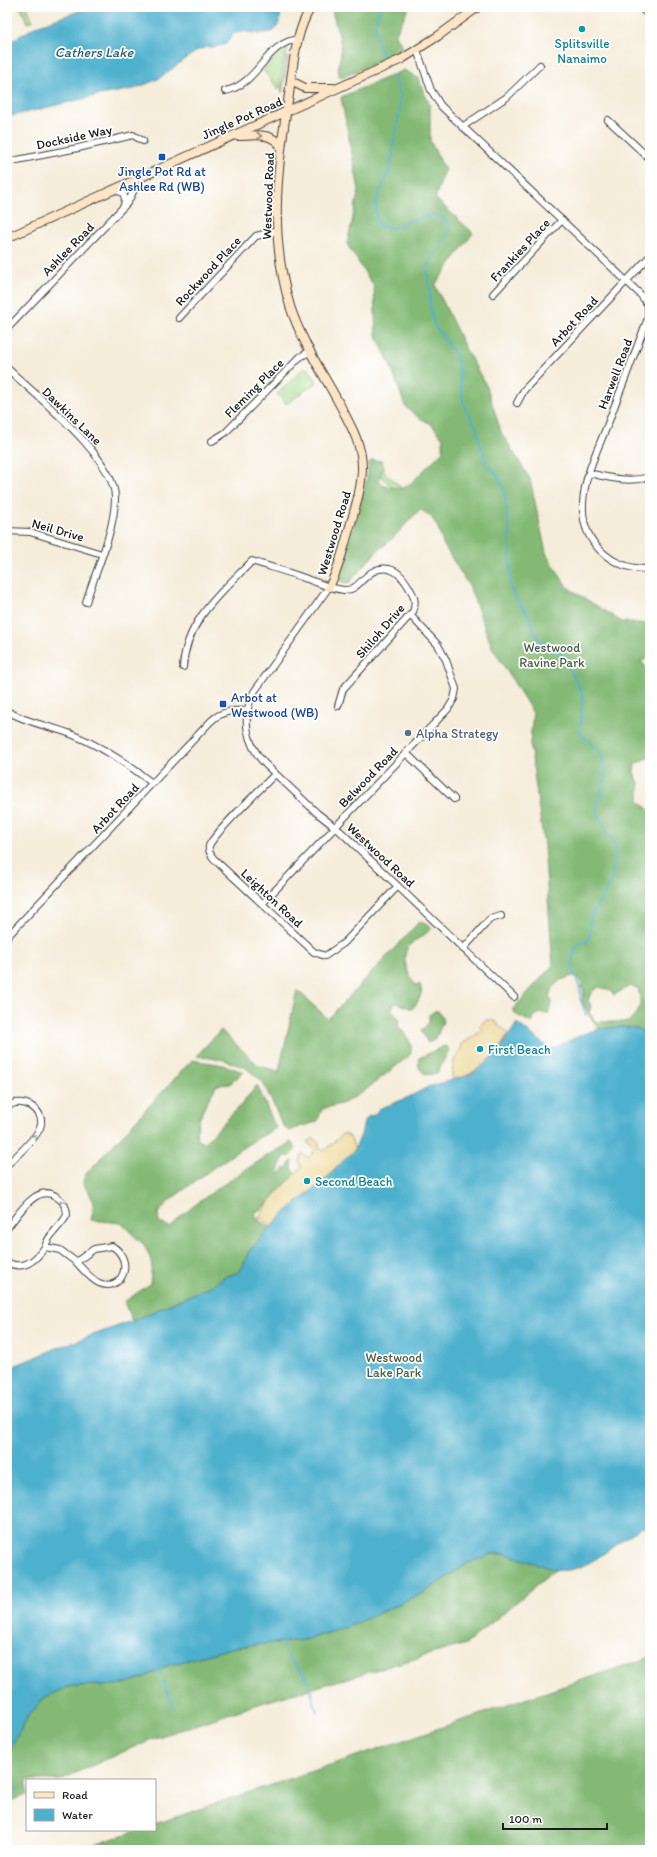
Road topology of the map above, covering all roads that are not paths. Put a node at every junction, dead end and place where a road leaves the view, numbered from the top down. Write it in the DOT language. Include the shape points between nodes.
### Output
graph roads {
  1 [pos="311,7"];
  2 [pos="478,7"];
  3 [pos="640,7"];
  4 [pos="650,16"];
  5 [pos="298,39"];
  6 [pos="416,50"];
  7 [pos="540,65"];
  8 [pos="291,81"];
  9 [pos="337,88"];
  10 [pos="225,91"];
  11 [pos="287,111"];
  12 [pos="608,120"];
  13 [pos="462,127"];
  14 [pos="232,136"];
  15 [pos="143,141"];
  16 [pos="282,147"];
  17 [pos="650,159"];
  18 [pos="7,162"];
  19 [pos="135,179"];
  20 [pos="113,189"];
  21 [pos="124,206"];
  22 [pos="562,220"];
  23 [pos="276,231"];
  24 [pos="7,238"];
  25 [pos="650,256"];
  26 [pos="627,281"];
  27 [pos="493,294"];
  28 [pos="179,318"];
  29 [pos="7,329"];
  30 [pos="311,351"];
  31 [pos="7,368"];
  32 [pos="517,403"];
  33 [pos="212,441"];
  34 [pos="588,473"];
  35 [pos="650,477"];
  36 [pos="7,531"];
  37 [pos="102,554"];
  38 [pos="650,569"];
  39 [pos="329,587"];
  40 [pos="86,602"];
  41 [pos="411,616"];
  42 [pos="183,667"];
  43 [pos="338,706"];
  44 [pos="7,711"];
  45 [pos="246,711"];
  46 [pos="406,753"];
  47 [pos="275,774"];
  48 [pos="152,783"];
  49 [pos="454,799"];
  50 [pos="335,828"];
  51 [pos="398,886"];
  52 [pos="262,904"];
  53 [pos="501,916"];
  54 [pos="7,937"];
  55 [pos="463,949"];
  56 [pos="514,997"];
  57 [pos="7,1107"];
  58 [pos="7,1165"];
  59 [pos="7,1228"];
  60 [pos="45,1247"];
  61 [pos="7,1262"];
  62 [pos="76,1262"];
  1 -- 5 [label="street, Westwood Road"];
  2 -- 6 [label="street, Jingle Pot Road"];
  3 -- 4 [label="street"];
  5 -- 8 [label="street, Westwood Road"];
  5 -- 10 [label="street" via="280,44 245,82"];
  6 -- 9 [label="street, Jingle Pot Road" via="402,59"];
  6 -- 13 [label="street, Harwell Road" via="436,99"];
  7 -- 13 [label="street" via="507,97"];
  8 -- 9 [label="street" via="305,88"];
  8 -- 11 [label="street, Westwood Road"];
  9 -- 11 [label="street, Jingle Pot Road"];
  11 -- 14 [label="street, Jingle Pot Road"];
  11 -- 16 [label="street, Westwood Road"];
  12 -- 17 [label="street"];
  13 -- 22 [label="street, Harwell Road"];
  14 -- 16 [label="street, one-way" via="268,136 276,139"];
  14 -- 19 [label="street, Jingle Pot Road"];
  15 -- 18 [label="street, Dockside Way" via="133,135"];
  16 -- 23 [label="street, Westwood Road"];
  19 -- 20 [label="street, Jingle Pot Road"];
  19 -- 21 [label="street, Ashlee Road" via="133,194"];
  20 -- 21 [label="street" via="123,193"];
  20 -- 24 [label="street, Jingle Pot Road"];
  21 -- 29 [label="street, Ashlee Road"];
  22 -- 26 [label="street, Harwell Road"];
  22 -- 27 [label="street, Frankies Place"];
  23 -- 28 [label="street, Rockwood Place" via="256,236"];
  23 -- 30 [label="street, Westwood Road" via="290,306"];
  25 -- 26 [label="street, Arbot Road"];
  26 -- 32 [label="street, Arbot Road" via="524,390"];
  26 -- 34 [label="street, Harwell Road" via="646,302 649,314"];
  30 -- 33 [label="street, Fleming Place" via="300,357 225,433"];
  30 -- 39 [label="street, Westwood Road" via="352,429 362,466 358,496 339,564"];
  31 -- 37 [label="street, Dawkins Lane" via="87,444 107,470 114,485 115,499 112,525"];
  34 -- 35 [label="street" via="621,480"];
  34 -- 38 [label="street, Harwell Road" via="583,514 592,539 606,556 615,562 638,569"];
  36 -- 37 [label="street, Neil Drive" via="30,532"];
  37 -- 40 [label="street, Dawkins Lane"];
  39 -- 41 [label="street, Shiloh Drive" via="349,590 374,570 392,570 400,575 412,593 415,607"];
  39 -- 42 [label="street, Shiloh Drive" via="252,561 198,620 184,650"];
  39 -- 45 [label="street, Westwood Road" via="256,688"];
  41 -- 43 [label="street, Shiloh Drive" via="342,689"];
  41 -- 46 [label="street, Belwood Road" via="438,645 456,689 448,709"];
  44 -- 48 [label="street" via="24,720 94,744 127,763"];
  45 -- 47 [label="street, Westwood Road" via="250,741 259,757"];
  45 -- 48 [label="street, Arbot Road" via="228,711 215,717"];
  46 -- 49 [label="street"];
  46 -- 50 [label="street, Belwood Road"];
  47 -- 50 [label="street, Westwood Road"];
  47 -- 52 [label="street, Leighton Road" via="218,834 210,846 215,860"];
  48 -- 54 [label="street, Arbot Road"];
  50 -- 51 [label="street, Westwood Road"];
  50 -- 52 [label="street, Belwood Road"];
  51 -- 52 [label="street, Leighton Road" via="344,943 325,956 314,952"];
  51 -- 55 [label="street, Westwood Road"];
  53 -- 55 [label="street" via="490,919"];
  55 -- 56 [label="street, Westwood Road"];
  58 -- 57 [label="street, one-way" via="38,1132 41,1122 37,1111 27,1104 18,1102"];
  60 -- 59 [label="street, one-way" via="67,1215 63,1202 51,1193 33,1198"];
  60 -- 61 [label="street" via="35,1259 26,1264 16,1266"];
  60 -- 62 [label="street" via="60,1250"];
  62 -- 62 [label="street" via="99,1283 109,1285 122,1277 125,1266 122,1255 112,1246 94,1249"];
}
